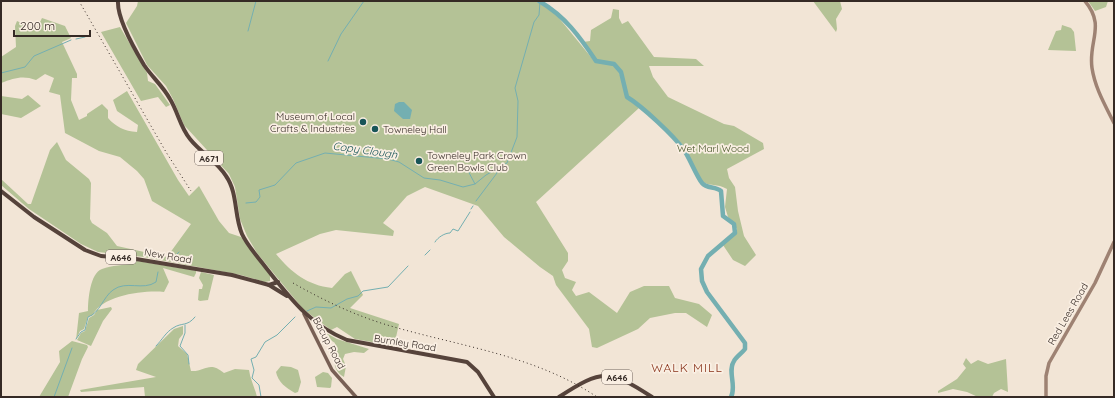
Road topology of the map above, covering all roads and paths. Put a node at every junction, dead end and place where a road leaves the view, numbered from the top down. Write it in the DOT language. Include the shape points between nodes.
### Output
graph roads {
  1 [pos="118,1"];
  2 [pos="1085,1"];
  3 [pos="1114,123"];
  4 [pos="1,190"];
  5 [pos="1114,242"];
  6 [pos="278,282"];
  7 [pos="269,285"];
  8 [pos="291,298"];
  9 [pos="304,314"];
  10 [pos="356,397"];
  11 [pos="494,397"];
  12 [pos="559,397"];
  13 [pos="652,397"];
  14 [pos="1046,397"];
  1 -- 6 [label="highway, A671" via="123,24 144,66 161,84 190,139 227,176 233,189 242,234"];
  2 -- 3 [label="street" via="1094,14 1096,23 1091,57 1093,75"];
  4 -- 7 [label="highway, New Road / A646" via="34,217 85,250 101,256 136,259 232,275"];
  5 -- 14 [label="street, Red Lees Road" via="1095,283 1049,363"];
  6 -- 7 [label="highway"];
  6 -- 8 [label="highway, Burnley Road"];
  7 -- 8 [label="highway, New Road"];
  8 -- 9 [label="highway, Burnley Road"];
  9 -- 10 [label="main road, Bacup Road" via="332,370"];
  9 -- 11 [label="highway, Burnley Road" via="347,340 467,362 478,372"];
  12 -- 13 [label="highway, A646" via="589,379 606,376 623,379"];
}
